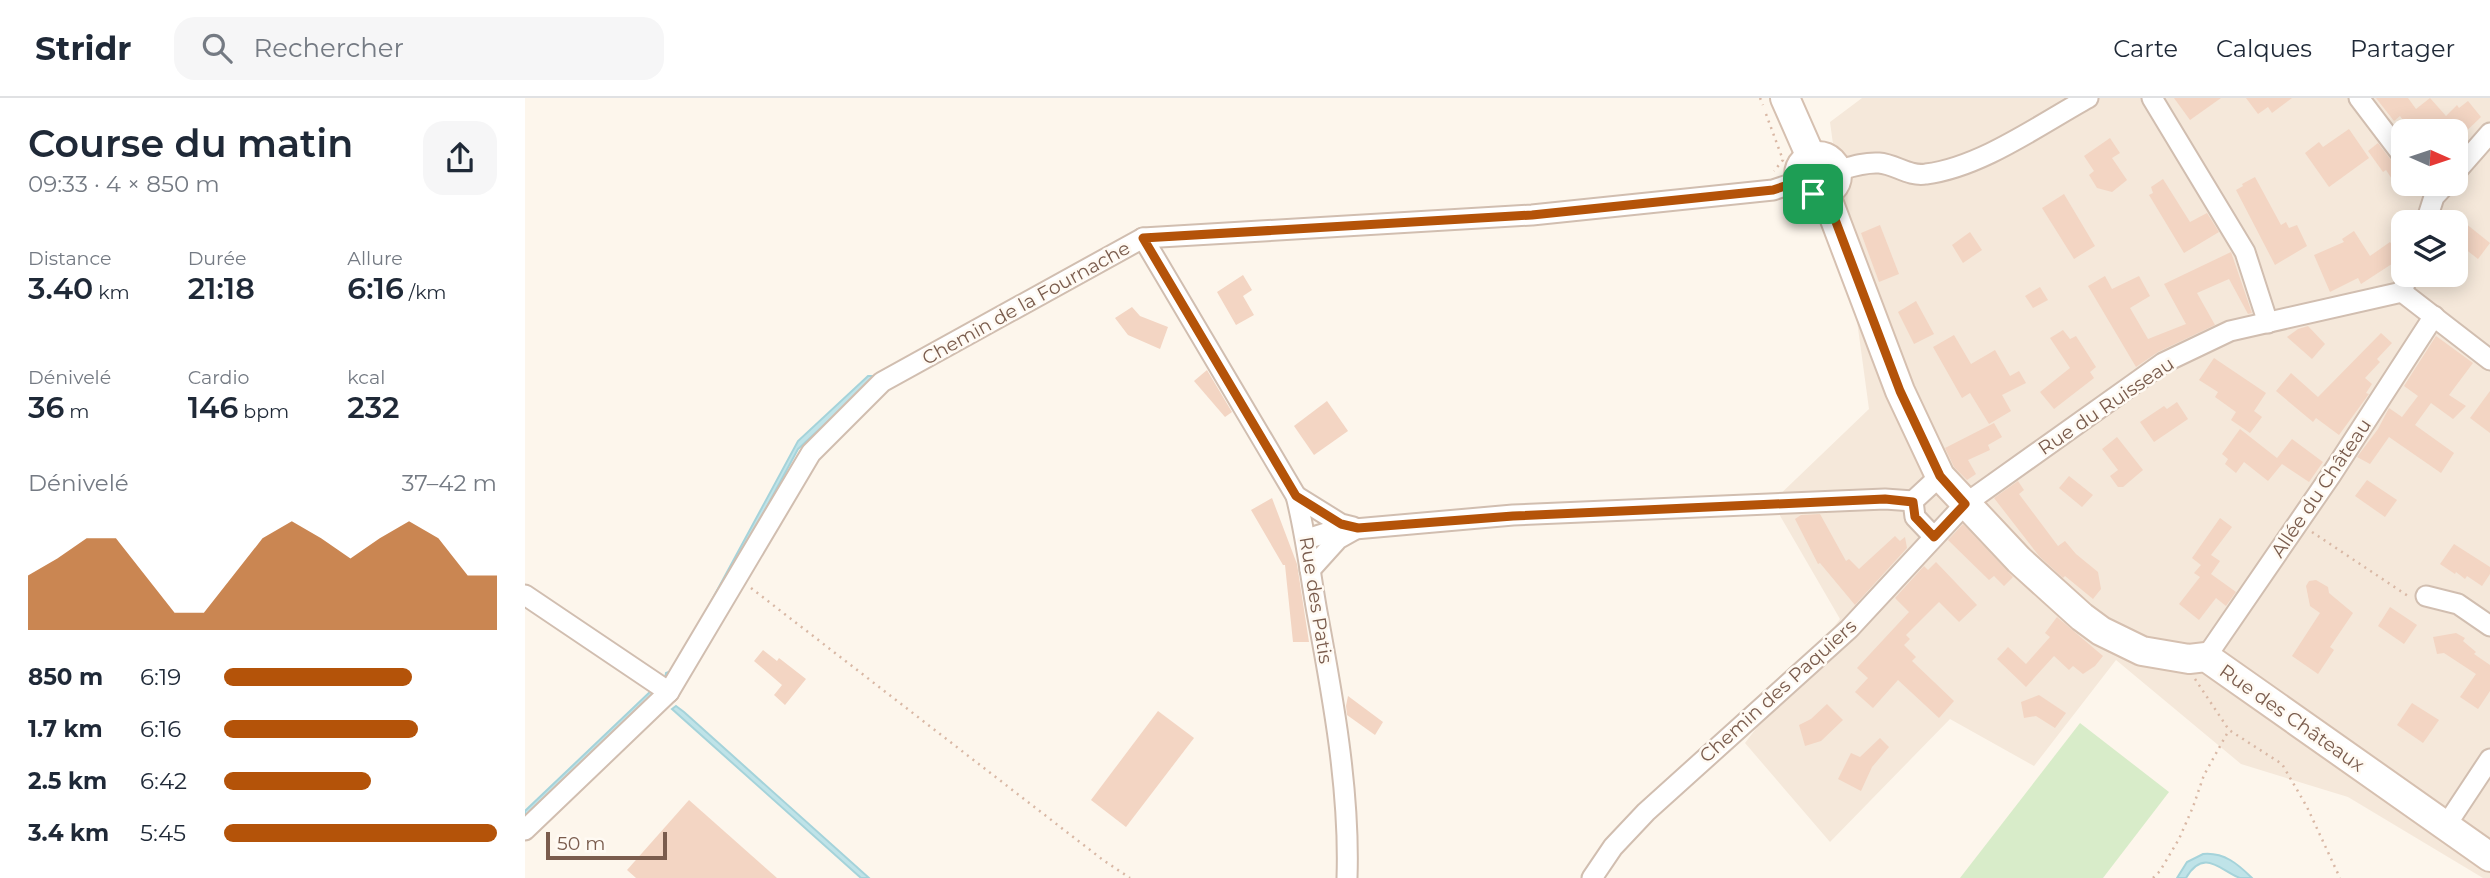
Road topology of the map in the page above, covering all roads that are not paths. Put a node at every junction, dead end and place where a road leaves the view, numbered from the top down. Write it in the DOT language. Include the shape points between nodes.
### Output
graph roads {
  1 [pos="1785,98"];
  2 [pos="2088,98"];
  3 [pos="2152,98"];
  4 [pos="2359,98"];
  5 [pos="2490,134"];
  6 [pos="2391,140"];
  7 [pos="2468,159"];
  8 [pos="1805,169"];
  9 [pos="1831,182"];
  10 [pos="1143,238"];
  11 [pos="2391,287"];
  12 [pos="2409,287"];
  13 [pos="2434,316"];
  14 [pos="2268,323"];
  15 [pos="2490,360"];
  16 [pos="1940,476"];
  17 [pos="1296,496"];
  18 [pos="1913,502"];
  19 [pos="1965,504"];
  20 [pos="1358,528"];
  21 [pos="1934,537"];
  22 [pos="1307,539"];
  23 [pos="1310,570"];
  24 [pos="525,595"];
  25 [pos="2426,596"];
  26 [pos="2490,626"];
  27 [pos="2206,657"];
  28 [pos="669,692"];
  29 [pos="2490,759"];
  30 [pos="2445,827"];
  31 [pos="525,830"];
  32 [pos="2490,857"];
  33 [pos="1347,878"];
  34 [pos="1592,878"];
  1 -- 8 [label="street"];
  2 -- 9 [label="street" via="1988,154 1937,172 1922,175 1879,163 1864,164"];
  3 -- 14 [label="street" via="2245,252"];
  4 -- 6 [label="street"];
  5 -- 7 [label="street"];
  8 -- 9 [label="street" via="1807,191 1813,194"];
  8 -- 10 [label="street, Chemin de la Fournache" via="1773,190 1532,215"];
  9 -- 16 [label="street, Rue des Châteaux" via="1900,391"];
  10 -- 17 [label="street, Rue des Patis"];
  10 -- 28 [label="street, Chemin de la Fournache" via="882,382 811,453"];
  11 -- 14 [label="street, Rue du Ruisseau"];
  12 -- 13 [label="street"];
  13 -- 15 [label="street"];
  13 -- 27 [label="street, Allée du Château"];
  14 -- 19 [label="street, Rue du Ruisseau" via="2230,331 2163,363"];
  16 -- 18 [label="street"];
  16 -- 19 [label="street, Rue des Châteaux"];
  17 -- 20 [label="street" via="1341,524"];
  17 -- 22 [label="street, Rue des Patis"];
  18 -- 20 [label="street" via="1885,499 1540,514"];
  18 -- 21 [label="street" via="1915,517"];
  19 -- 21 [label="street, Chemin des Paquiers"];
  19 -- 27 [label="street, Rue des Châteaux" via="2019,560 2101,631 2142,651 2189,659"];
  20 -- 22 [label="street"];
  20 -- 23 [label="street" via="1338,539"];
  21 -- 34 [label="street, Chemin des Paquiers" via="1849,629 1646,812"];
  22 -- 23 [label="street, Rue des Patis"];
  23 -- 33 [label="street, Rue des Patis" via="1333,701"];
  24 -- 28 [label="street"];
  25 -- 26 [label="street" via="2458,604"];
  27 -- 30 [label="street, Rue des Châteaux"];
  28 -- 31 [label="street, Chemin de la Fournache"];
  29 -- 30 [label="street"];
  30 -- 32 [label="street, Rue des Châteaux"];
}
